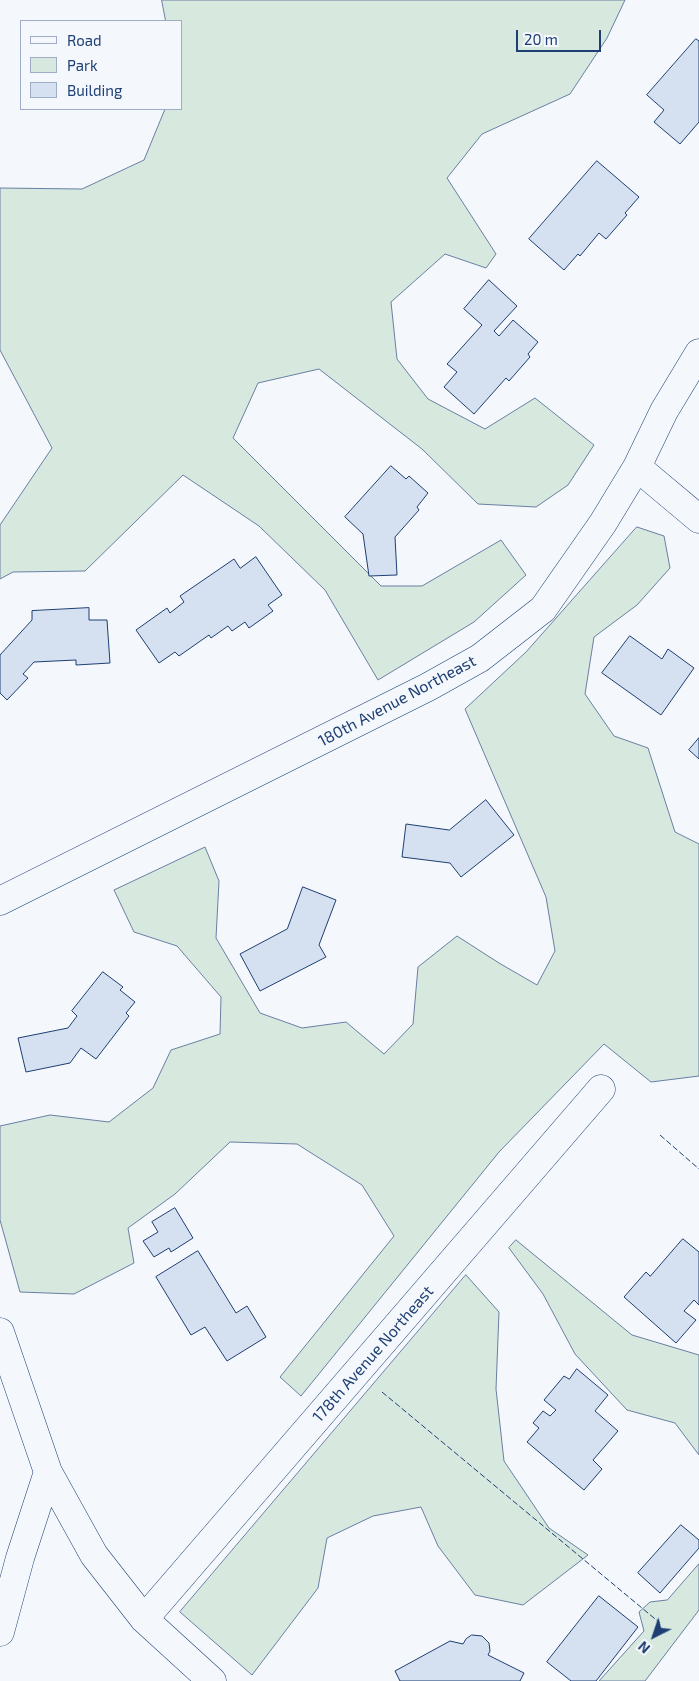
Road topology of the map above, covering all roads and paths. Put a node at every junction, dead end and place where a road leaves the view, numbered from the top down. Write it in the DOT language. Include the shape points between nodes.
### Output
graph roads {
  1 [pos="699,353"];
  2 [pos="637,467"];
  3 [pos="699,519"];
  4 [pos="0,901"];
  5 [pos="601,1089"];
  6 [pos="0,1332"];
  7 [pos="48,1472"];
  8 [pos="144,1619"];
  9 [pos="0,1632"];
  10 [pos="212,1681"];
  1 -- 2 [label="street, 180th Avenue Northeast" via="664,410"];
  2 -- 3 [label="street"];
  2 -- 4 [label="street, 180th Avenue Northeast" via="603,523 543,608 480,658"];
  5 -- 8 [label="street, 178th Avenue Northeast"];
  6 -- 7 [label="street"];
  7 -- 8 [label="street" via="94,1555"];
  7 -- 9 [label="street"];
  8 -- 10 [label="street"];
}
